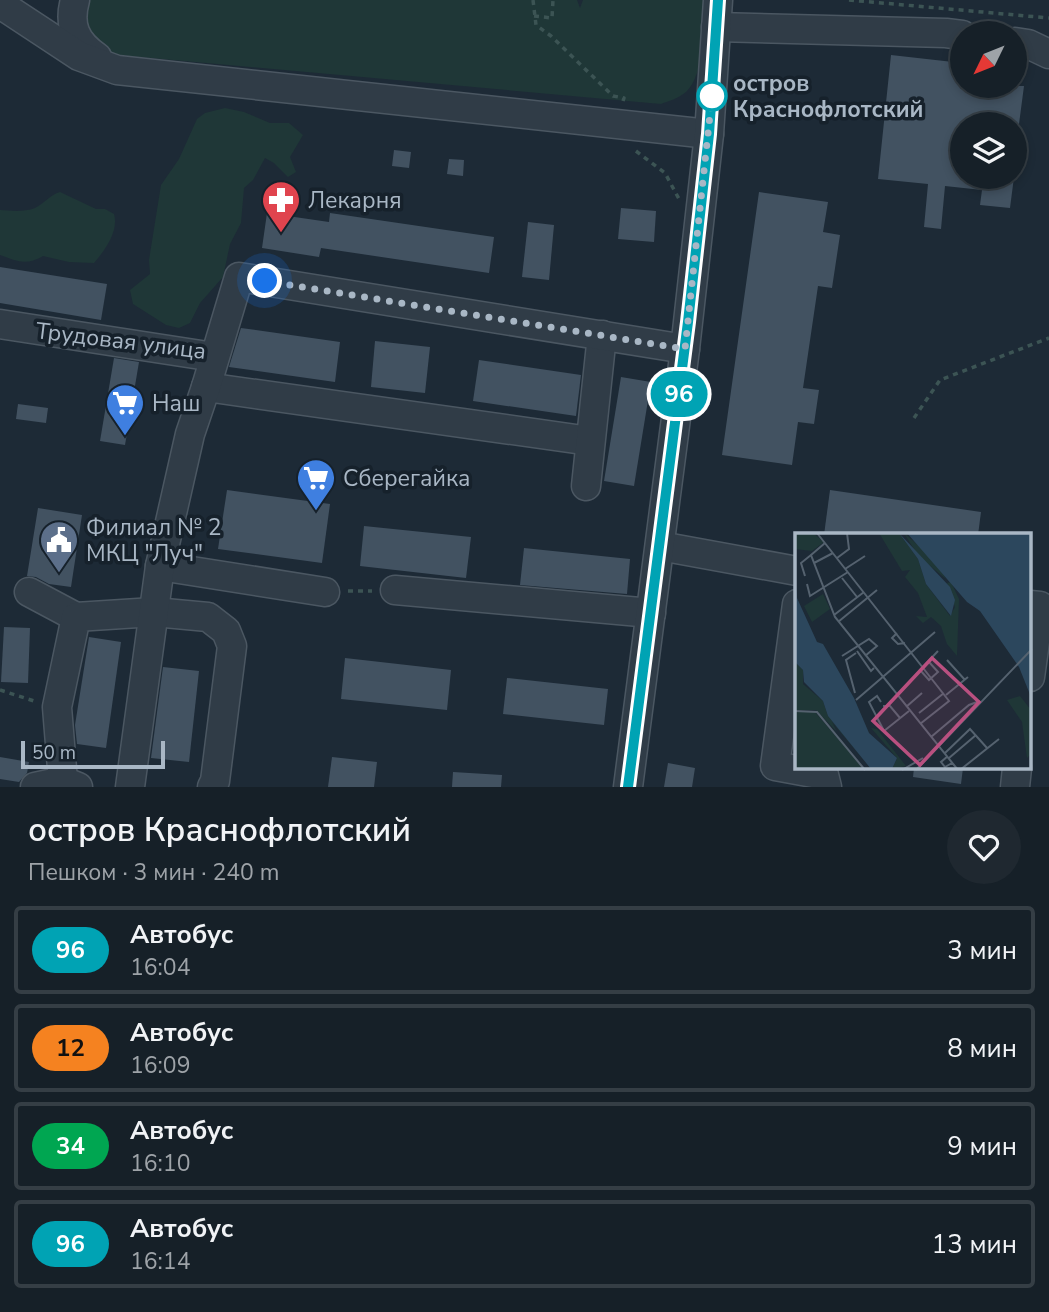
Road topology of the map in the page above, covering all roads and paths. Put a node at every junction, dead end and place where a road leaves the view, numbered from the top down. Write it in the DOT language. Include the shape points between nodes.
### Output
graph roads {
  1 [pos="75,0"];
  2 [pos="533,0"];
  3 [pos="552,0"];
  4 [pos="0,4"];
  5 [pos="717,13"];
  6 [pos="534,16"];
  7 [pos="950,34"];
  8 [pos="1027,44"];
  9 [pos="1049,54"];
  10 [pos="117,70"];
  11 [pos="621,123"];
  12 [pos="709,134"];
  13 [pos="682,206"];
  14 [pos="0,324"];
  15 [pos="602,335"];
  16 [pos="1049,338"];
  17 [pos="685,349"];
  18 [pos="214,357"];
  19 [pos="206,387"];
  20 [pos="914,418"];
  21 [pos="590,441"];
  22 [pos="586,486"];
  23 [pos="660,546"];
  24 [pos="160,566"];
  25 [pos="795,571"];
  26 [pos="395,590"];
  27 [pos="29,592"];
  28 [pos="325,592"];
  29 [pos="1032,605"];
  30 [pos="154,612"];
  31 [pos="651,613"];
  32 [pos="76,617"];
  33 [pos="795,619"];
  34 [pos="1032,663"];
  35 [pos="0,691"];
  36 [pos="57,707"];
  37 [pos="1017,769"];
  38 [pos="70,784"];
  39 [pos="35,787"];
  40 [pos="130,787"];
  41 [pos="212,787"];
  42 [pos="628,787"];
  43 [pos="827,787"];
  44 [pos="1015,787"];
  1 -- 10 [label="street" via="70,19 75,35 91,53"];
  2 -- 6 [label="path"];
  3 -- 6 [label="path" via="552,18"];
  4 -- 10 [label="street" via="79,56"];
  5 -- 7 [label="street"];
  5 -- 12 [label="street"];
  6 -- 11 [label="path" via="536,25 613,96 624,98"];
  8 -- 9 [label="street"];
  10 -- 11 [label="street"];
  11 -- 12 [label="street"];
  11 -- 13 [label="path" via="618,141 665,173"];
  12 -- 17 [label="street"];
  14 -- 18 [label="street, Трудовая улица"];
  15 -- 17 [label="street, Трудовая улица"];
  15 -- 18 [label="street, Трудовая улица" via="239,277"];
  15 -- 21 [label="street"];
  16 -- 20 [label="path" via="940,380"];
  17 -- 23 [label="street"];
  18 -- 19 [label="street"];
  19 -- 21 [label="street"];
  19 -- 24 [label="street" via="190,434"];
  21 -- 22 [label="street"];
  23 -- 25 [label="street"];
  23 -- 31 [label="street"];
  24 -- 28 [label="street"];
  24 -- 30 [label="street"];
  26 -- 28 [label="path"];
  26 -- 31 [label="street"];
  27 -- 32 [label="street"];
  29 -- 34 [label="street" via="1040,606"];
  30 -- 32 [label="street"];
  30 -- 40 [label="street"];
  30 -- 41 [label="street" via="208,617 226,631 232,646"];
  31 -- 42 [label="street"];
  32 -- 36 [label="street"];
  33 -- 43 [label="street" via="775,766 824,775"];
  35 -- 36 [label="path"];
  36 -- 38 [label="street"];
  37 -- 44 [label="street"];
  38 -- 39 [label="street"];
}
